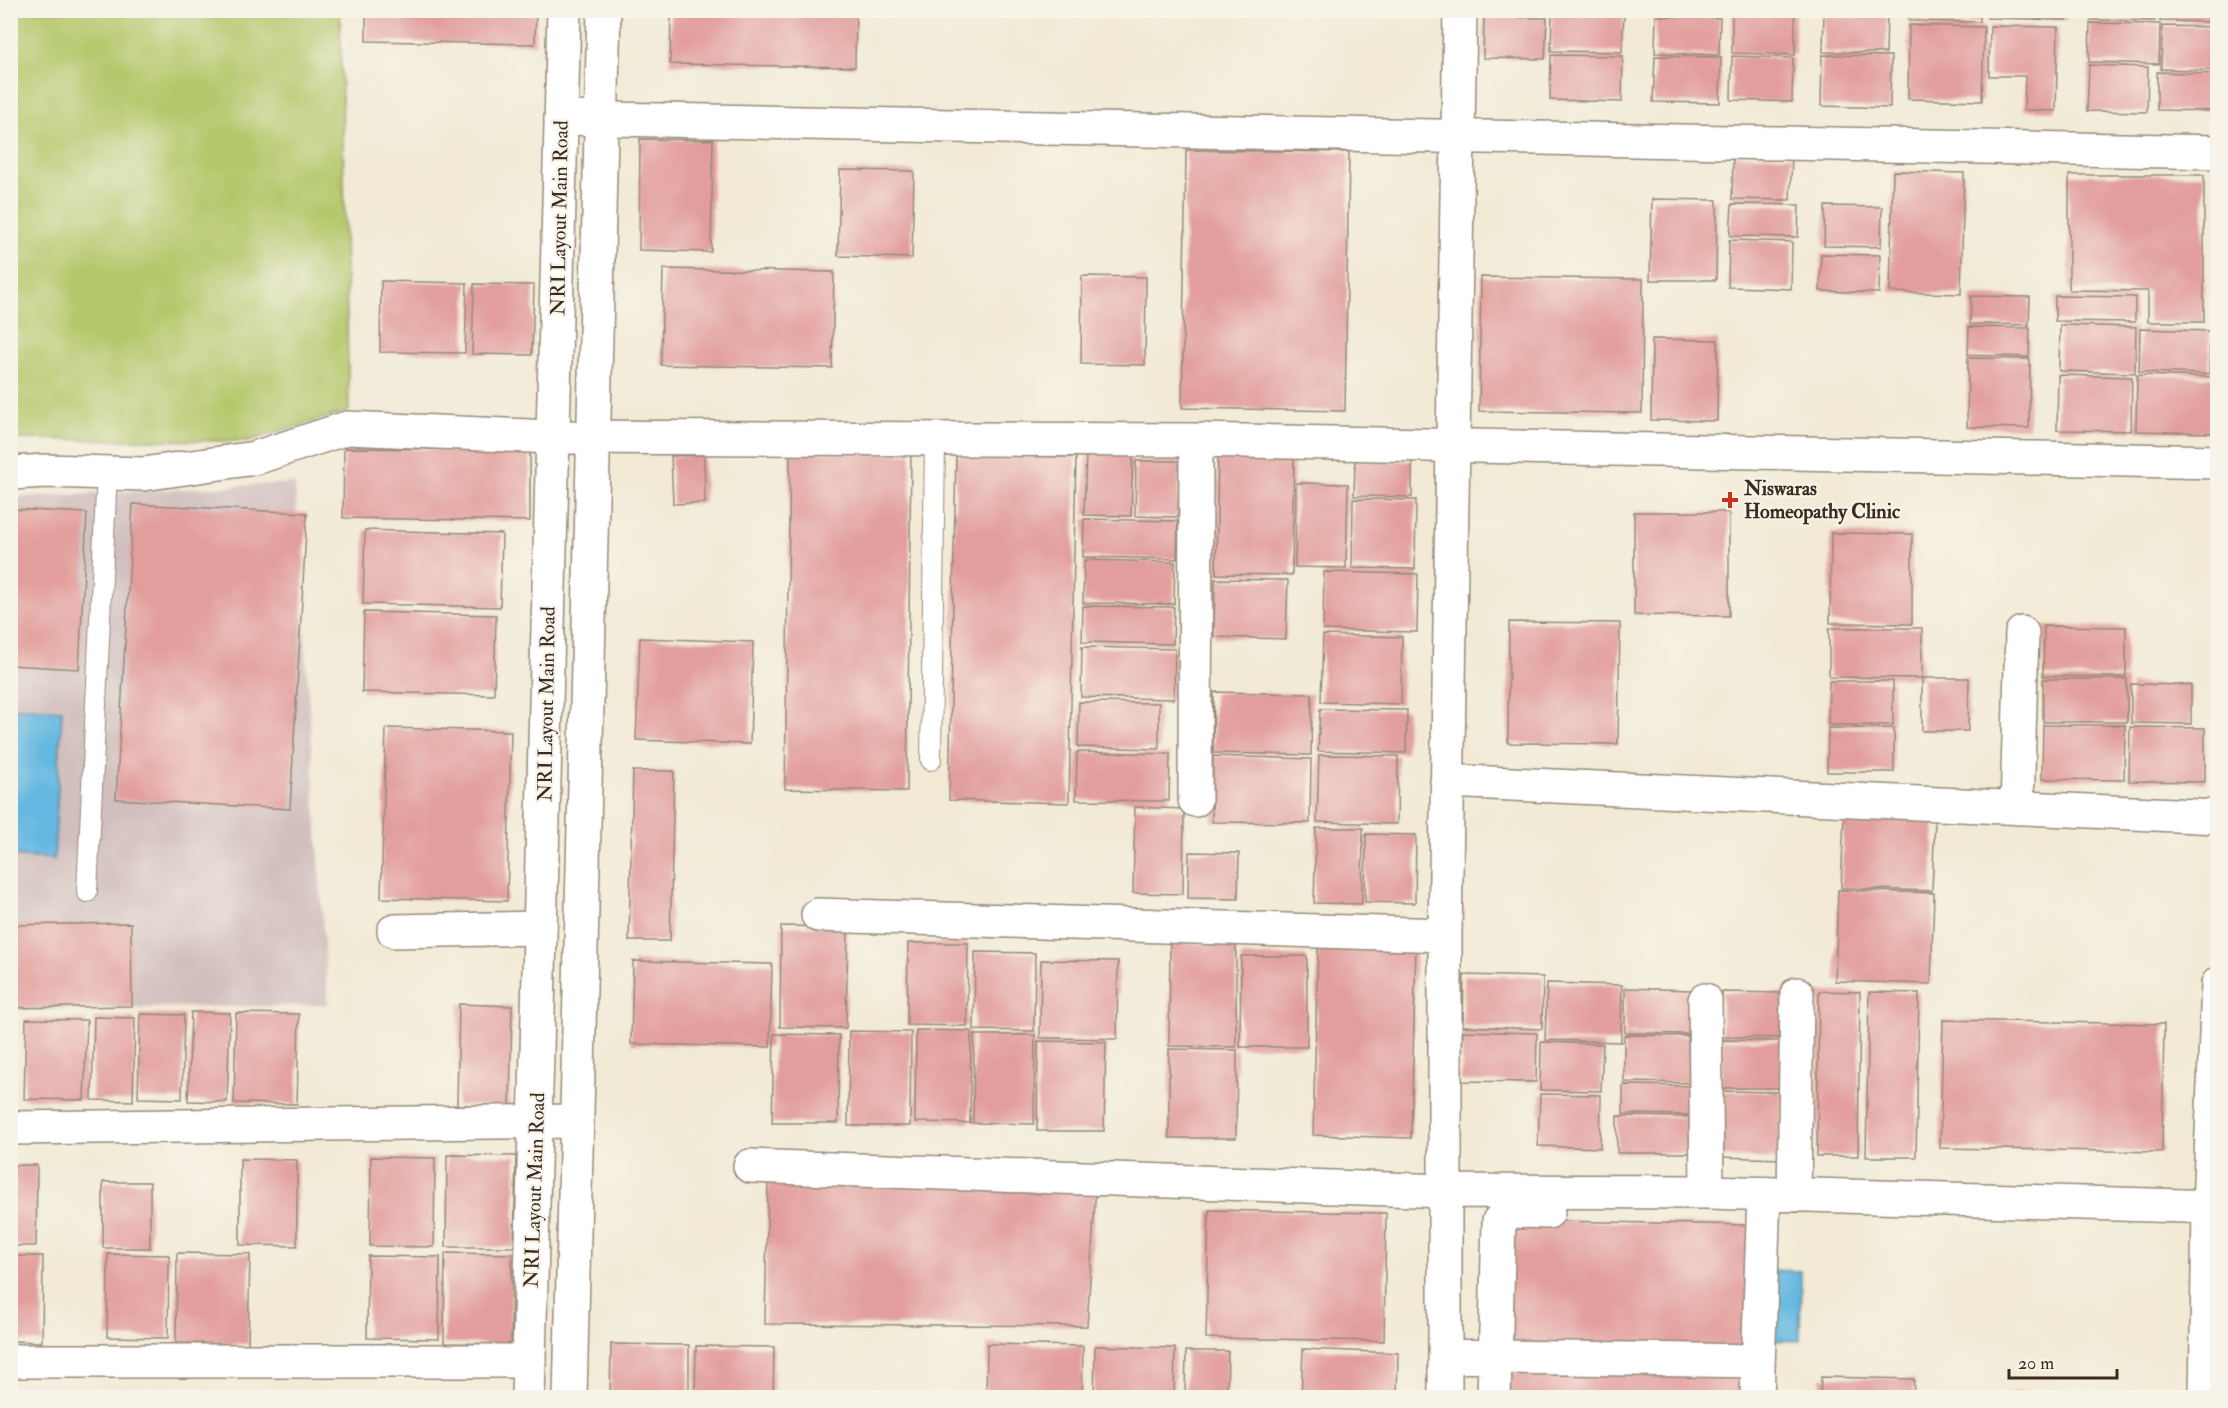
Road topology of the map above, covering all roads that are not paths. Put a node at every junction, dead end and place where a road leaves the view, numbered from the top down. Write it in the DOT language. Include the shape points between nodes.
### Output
graph roads {
  1 [pos="564,10"];
  2 [pos="604,10"];
  3 [pos="1460,10"];
  4 [pos="561,118"];
  5 [pos="601,119"];
  6 [pos="1458,137"];
  7 [pos="2217,152"];
  8 [pos="553,437"];
  9 [pos="594,437"];
  10 [pos="934,440"];
  11 [pos="1196,440"];
  12 [pos="1453,444"];
  13 [pos="2217,462"];
  14 [pos="107,472"];
  15 [pos="10,473"];
  16 [pos="2022,633"];
  17 [pos="931,760"];
  18 [pos="1447,781"];
  19 [pos="1195,800"];
  20 [pos="2018,808"];
  21 [pos="2217,817"];
  22 [pos="87,892"];
  23 [pos="818,915"];
  24 [pos="540,928"];
  25 [pos="394,931"];
  26 [pos="1445,935"];
  27 [pos="2217,984"];
  28 [pos="1797,994"];
  29 [pos="1705,1000"];
  30 [pos="577,1121"];
  31 [pos="536,1122"];
  32 [pos="10,1128"];
  33 [pos="750,1166"];
  34 [pos="1445,1191"];
  35 [pos="1707,1192"];
  36 [pos="1774,1201"];
  37 [pos="1558,1202"];
  38 [pos="1674,1202"];
  39 [pos="2213,1207"];
  40 [pos="1445,1356"];
  41 [pos="1495,1357"];
  42 [pos="10,1361"];
  43 [pos="529,1361"];
  44 [pos="1758,1361"];
  45 [pos="528,1398"];
  46 [pos="570,1398"];
  47 [pos="1445,1398"];
  48 [pos="1494,1398"];
  49 [pos="1757,1398"];
  50 [pos="2206,1398"];
  1 -- 4 [label="street, NRI Layout Main Road"];
  2 -- 5 [label="street, NRI Layout Main Road"];
  3 -- 6 [label="street"];
  4 -- 5 [label="street"];
  4 -- 8 [label="street, NRI Layout Main Road"];
  5 -- 6 [label="street"];
  5 -- 9 [label="street, NRI Layout Main Road"];
  6 -- 7 [label="street"];
  6 -- 12 [label="street"];
  8 -- 9 [label="street"];
  8 -- 14 [label="street" via="347,428 255,458 143,474"];
  8 -- 24 [label="street, NRI Layout Main Road"];
  9 -- 10 [label="street"];
  9 -- 30 [label="street, NRI Layout Main Road"];
  10 -- 11 [label="street"];
  10 -- 17 [label="lane"];
  11 -- 12 [label="street"];
  11 -- 19 [label="street"];
  12 -- 13 [label="street"];
  12 -- 18 [label="street"];
  14 -- 15 [label="street"];
  14 -- 22 [label="lane"];
  16 -- 20 [label="street"];
  18 -- 20 [label="street"];
  18 -- 26 [label="street"];
  20 -- 21 [label="street"];
  23 -- 26 [label="street"];
  24 -- 25 [label="street"];
  24 -- 31 [label="street, NRI Layout Main Road"];
  26 -- 34 [label="street"];
  27 -- 39 [label="street"];
  28 -- 36 [label="street"];
  29 -- 35 [label="street"];
  30 -- 31 [label="street"];
  30 -- 46 [label="street, NRI Layout Main Road"];
  31 -- 32 [label="street"];
  31 -- 43 [label="street, NRI Layout Main Road"];
  33 -- 34 [label="street"];
  34 -- 37 [label="street"];
  34 -- 40 [label="street"];
  35 -- 36 [label="street"];
  35 -- 38 [label="street"];
  36 -- 38 [label="street"];
  36 -- 39 [label="street"];
  36 -- 44 [label="street"];
  37 -- 38 [label="street"];
  37 -- 41 [label="street" via="1505,1214 1499,1221"];
  39 -- 50 [label="street"];
  40 -- 41 [label="street"];
  40 -- 47 [label="street"];
  41 -- 44 [label="street"];
  41 -- 48 [label="street"];
  42 -- 43 [label="street"];
  43 -- 45 [label="street, NRI Layout Main Road"];
  44 -- 49 [label="street"];
}
